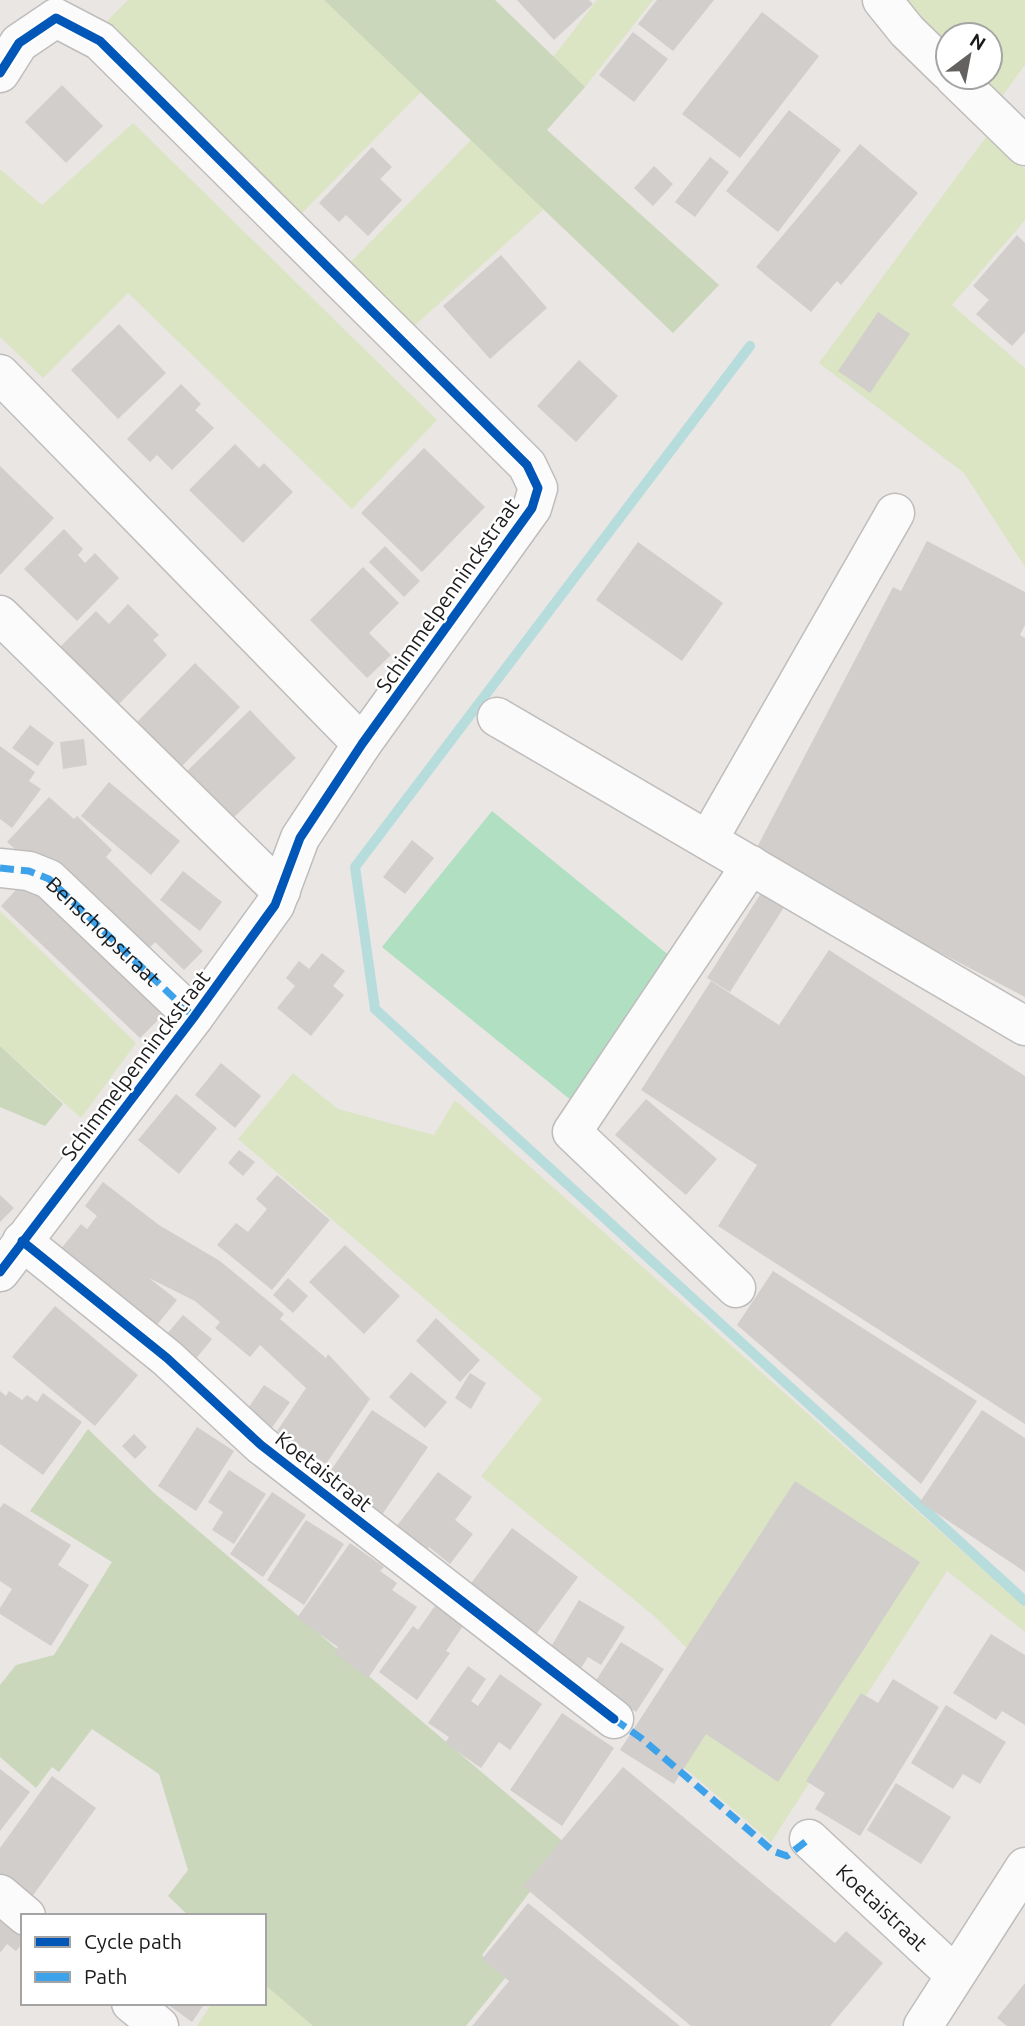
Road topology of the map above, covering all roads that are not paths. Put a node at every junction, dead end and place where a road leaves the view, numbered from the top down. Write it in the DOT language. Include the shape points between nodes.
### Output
graph roads {
  1 [pos="882,0"];
  2 [pos="934,57"];
  3 [pos="0,73"];
  4 [pos="968,91"];
  5 [pos="1025,146"];
  6 [pos="0,374"];
  7 [pos="895,513"];
  8 [pos="0,614"];
  9 [pos="497,717"];
  10 [pos="362,744"];
  11 [pos="708,840"];
  12 [pos="751,865"];
  13 [pos="0,868"];
  14 [pos="281,891"];
  15 [pos="194,1017"];
  16 [pos="1025,1026"];
  17 [pos="22,1241"];
  18 [pos="0,1272"];
  19 [pos="736,1288"];
  20 [pos="614,1718"];
  21 [pos="809,1839"];
  22 [pos="1025,1867"];
  23 [pos="0,1894"];
  24 [pos="24,1914"];
  25 [pos="956,1975"];
  26 [pos="133,2005"];
  27 [pos="159,2026"];
  28 [pos="923,2026"];
  1 -- 2 [label="street"];
  3 -- 10 [label="street, Schimmelpenninckstraat" via="19,43 55,18 100,41 527,465 538,488 532,508"];
  4 -- 5 [label="street"];
  6 -- 10 [label="street"];
  7 -- 11 [label="street"];
  8 -- 14 [label="street"];
  9 -- 11 [label="street"];
  10 -- 14 [label="street, Schimmelpenninckstraat" via="300,838"];
  11 -- 12 [label="street"];
  12 -- 16 [label="street"];
  12 -- 19 [label="street" via="572,1132"];
  13 -- 15 [label="street, Benschopstraat" via="29,871 48,879"];
  14 -- 15 [label="street, Schimmelpenninckstraat"];
  15 -- 17 [label="street, Schimmelpenninckstraat"];
  17 -- 18 [label="street, Schimmelpenninckstraat"];
  17 -- 20 [label="street, Koetaistraat" via="167,1358 261,1445"];
  21 -- 25 [label="street, Koetaistraat"];
  22 -- 25 [label="street"];
  23 -- 24 [label="street"];
  25 -- 28 [label="street"];
  26 -- 27 [label="street"];
}
